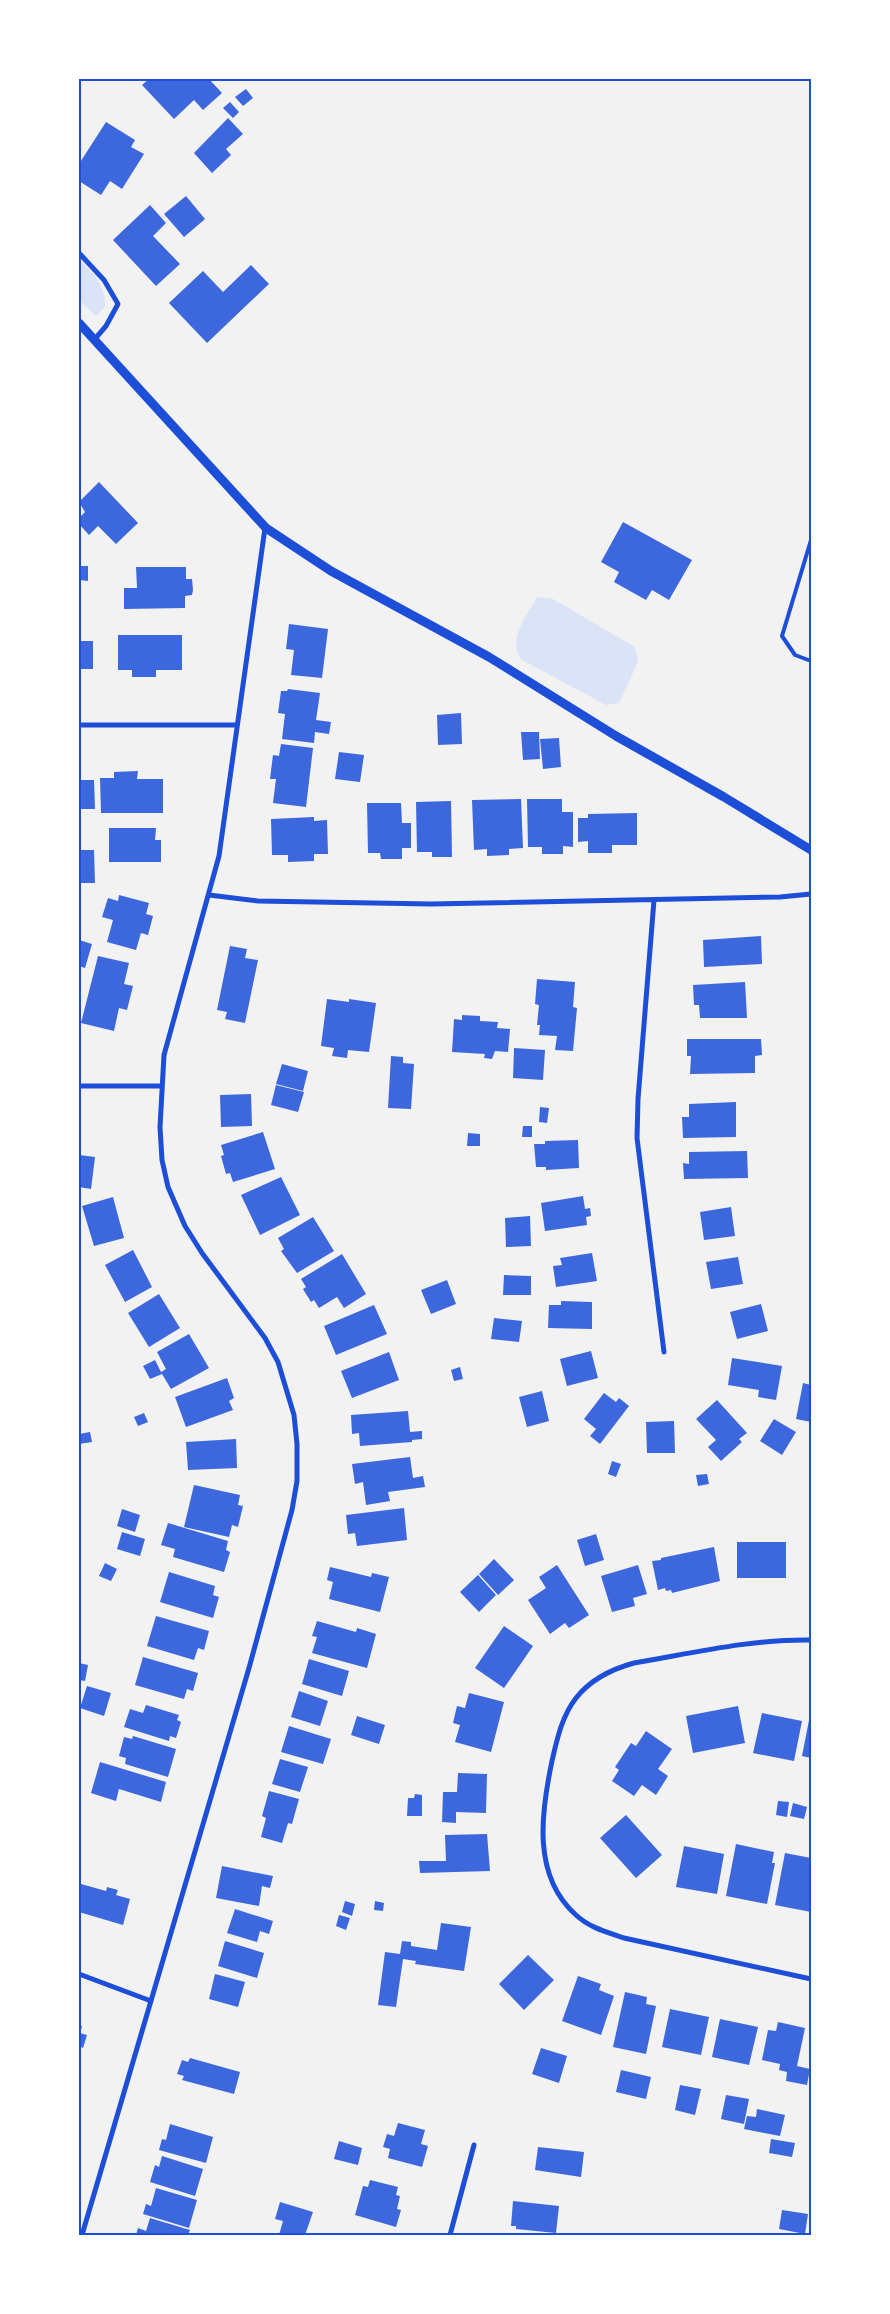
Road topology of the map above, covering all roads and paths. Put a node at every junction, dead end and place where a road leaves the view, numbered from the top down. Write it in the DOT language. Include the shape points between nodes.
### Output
graph roads {
  1 [pos="79,253"];
  2 [pos="79,323"];
  3 [pos="94,340"];
  4 [pos="266,528"];
  5 [pos="811,540"];
  6 [pos="811,660"];
  7 [pos="79,725"];
  8 [pos="237,725"];
  9 [pos="811,850"];
  10 [pos="811,894"];
  11 [pos="209,895"];
  12 [pos="654,900"];
  13 [pos="79,1086"];
  14 [pos="161,1086"];
  15 [pos="664,1352"];
  16 [pos="811,1640"];
  17 [pos="79,1974"];
  18 [pos="811,1979"];
  19 [pos="150,2001"];
  20 [pos="474,2145"];
  21 [pos="82,2235"];
  22 [pos="450,2235"];
  1 -- 3 [label="street" via="104,280 118,304"];
  2 -- 3 [label="street"];
  3 -- 4 [label="street"];
  4 -- 8 [label="street"];
  4 -- 9 [label="street" via="332,571 489,657"];
  5 -- 6 [label="lane" via="782,636 795,656"];
  7 -- 8 [label="street"];
  8 -- 11 [label="street" via="219,856"];
  10 -- 12 [label="street"];
  11 -- 12 [label="street" via="258,901 431,904"];
  11 -- 14 [label="street" via="164,1054"];
  12 -- 15 [label="street" via="637,1138"];
  13 -- 14 [label="street"];
  14 -- 19 [label="street" via="162,1160 168,1188 189,1233 265,1338 278,1362 294,1415 297,1481 249,1668"];
  16 -- 18 [label="street" via="734,1645 634,1663 600,1677 585,1688 566,1713 545,1792 542,1819 544,1857 556,1890 577,1916 595,1928 624,1938"];
  17 -- 19 [label="street"];
  19 -- 21 [label="street"];
  20 -- 22 [label="street"];
}
